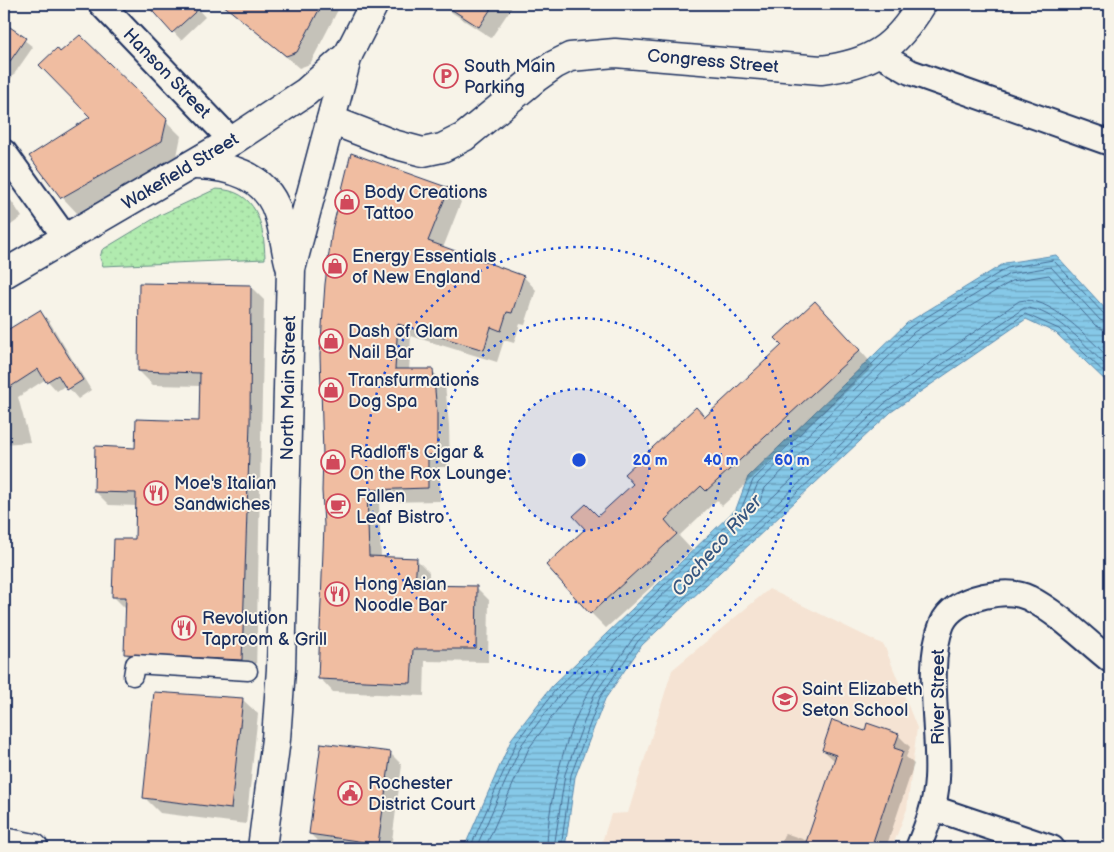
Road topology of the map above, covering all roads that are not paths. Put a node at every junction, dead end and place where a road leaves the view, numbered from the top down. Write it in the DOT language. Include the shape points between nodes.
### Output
graph roads {
  1 [pos="101,4"];
  2 [pos="374,4"];
  3 [pos="922,4"];
  4 [pos="879,54"];
  5 [pos="348,55"];
  6 [pos="331,120"];
  7 [pos="232,141"];
  8 [pos="1110,143"];
  9 [pos="4,152"];
  10 [pos="194,165"];
  11 [pos="66,237"];
  12 [pos="291,269"];
  13 [pos="4,274"];
  14 [pos="1110,660"];
  15 [pos="248,671"];
  16 [pos="133,676"];
  17 [pos="933,808"];
  18 [pos="4,842"];
  19 [pos="34,848"];
  20 [pos="262,848"];
  21 [pos="918,848"];
  22 [pos="1052,848"];
  1 -- 7 [label="street, Hanson Street"];
  2 -- 5 [label="main road"];
  3 -- 4 [label="main road" via="908,25"];
  4 -- 6 [label="main road, Congress Street" via="841,68 820,70 615,53 570,58 537,77 464,137 442,148 423,152"];
  4 -- 8 [label="street" via="910,72"];
  5 -- 6 [label="main road, North Main Street"];
  5 -- 7 [label="main road, Wakefield Street" via="306,92"];
  6 -- 12 [label="main road, North Main Street"];
  7 -- 10 [label="main road, Wakefield Street"];
  9 -- 11 [label="street"];
  10 -- 11 [label="main road, Wakefield Street"];
  10 -- 12 [label="main road" via="216,165 236,170 248,176 270,196 278,213"];
  11 -- 13 [label="main road, Wakefield Street"];
  12 -- 20 [label="main road, North Main Street" via="281,669"];
  14 -- 17 [label="street, River Street" via="1028,597 1011,592 989,595 970,599 954,609 942,623 934,671 938,780"];
  15 -- 16 [label="street" via="135,664"];
  17 -- 21 [label="street, River Street"];
  17 -- 22 [label="street"];
  18 -- 19 [label="main road"];
}
